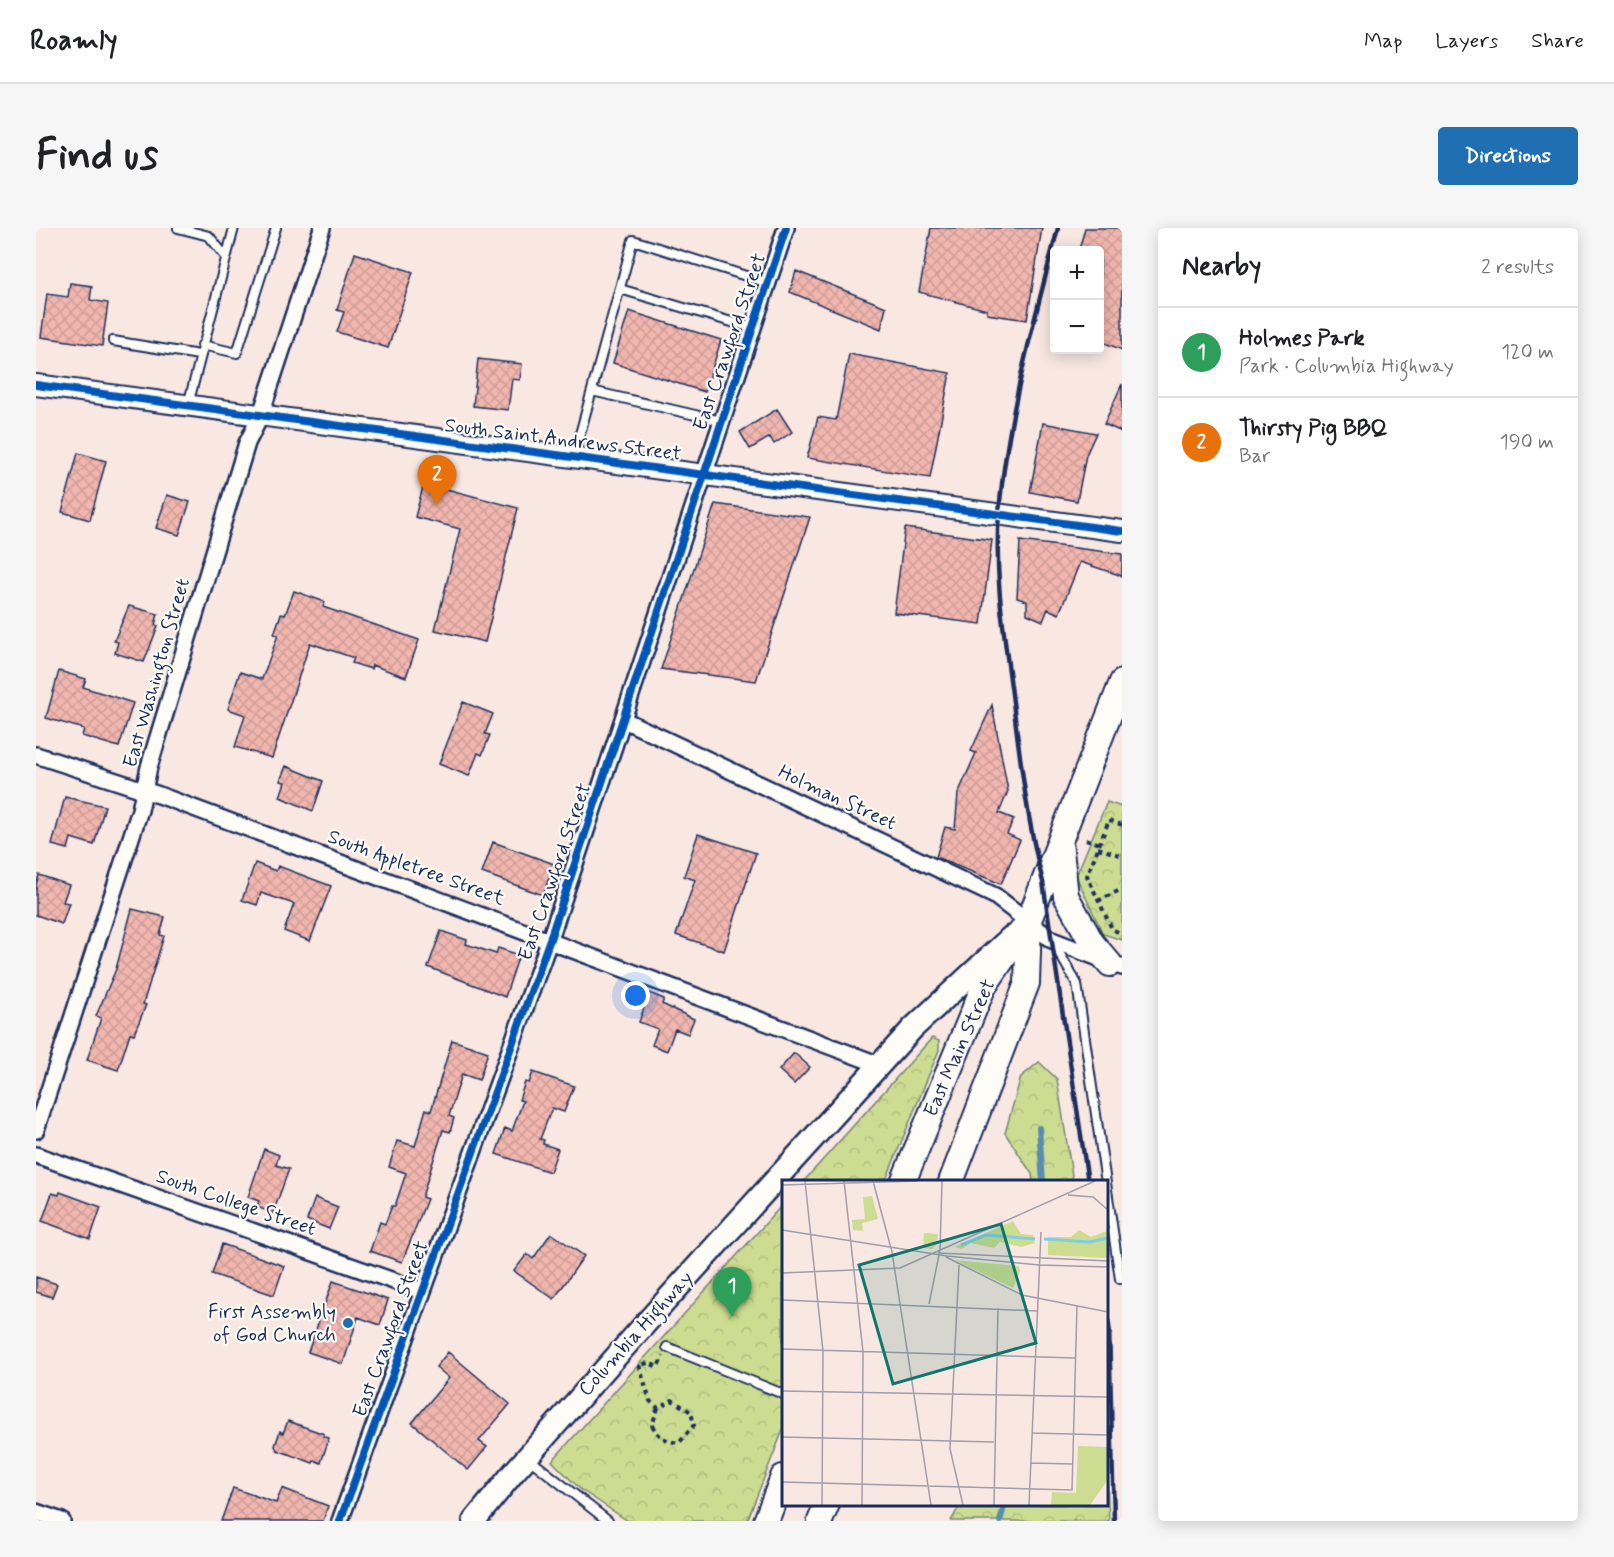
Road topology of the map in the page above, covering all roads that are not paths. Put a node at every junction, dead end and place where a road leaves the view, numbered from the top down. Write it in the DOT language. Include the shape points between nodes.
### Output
graph roads {
  1 [pos="178,228"];
  2 [pos="234,228"];
  3 [pos="276,228"];
  4 [pos="321,228"];
  5 [pos="786,228"];
  6 [pos="226,257"];
  7 [pos="768,282"];
  8 [pos="620,289"];
  9 [pos="752,328"];
  10 [pos="112,341"];
  11 [pos="202,345"];
  12 [pos="200,355"];
  13 [pos="36,386"];
  14 [pos="592,390"];
  15 [pos="188,407"];
  16 [pos="260,417"];
  17 [pos="721,421"];
  18 [pos="573,457"];
  19 [pos="702,475"];
  20 [pos="1122,531"];
  21 [pos="1122,682"];
  22 [pos="624,720"];
  23 [pos="36,755"];
  24 [pos="145,790"];
  25 [pos="1060,836"];
  26 [pos="1029,920"];
  27 [pos="550,939"];
  28 [pos="1052,940"];
  29 [pos="1116,966"];
  30 [pos="880,1065"];
  31 [pos="36,1130"];
  32 [pos="36,1155"];
  33 [pos="904,1180"];
  34 [pos="952,1180"];
  35 [pos="1106,1180"];
  36 [pos="1107,1190"];
  37 [pos="1120,1279"];
  38 [pos="422,1291"];
  39 [pos="667,1347"];
  40 [pos="782,1394"];
  41 [pos="527,1457"];
  42 [pos="782,1480"];
  43 [pos="826,1506"];
  44 [pos="36,1512"];
  45 [pos="63,1521"];
  46 [pos="340,1521"];
  47 [pos="474,1521"];
  48 [pos="608,1521"];
  49 [pos="766,1521"];
  50 [pos="820,1521"];
  1 -- 6 [label="lane" via="209,236"];
  2 -- 6 [label="lane"];
  3 -- 11 [label="lane" via="237,353"];
  4 -- 16 [label="street, East Washington Street"];
  5 -- 7 [label="street, East Crawford Street"];
  6 -- 11 [label="lane"];
  7 -- 8 [label="lane" via="633,240"];
  7 -- 9 [label="street, East Crawford Street"];
  8 -- 9 [label="lane"];
  8 -- 14 [label="lane"];
  9 -- 17 [label="street, East Crawford Street"];
  10 -- 12 [label="lane"];
  11 -- 12 [label="lane"];
  12 -- 15 [label="lane"];
  13 -- 15 [label="street, South Saint Andrews Street"];
  14 -- 17 [label="lane"];
  14 -- 18 [label="lane"];
  15 -- 16 [label="street, South Saint Andrews Street"];
  16 -- 18 [label="street, South Saint Andrews Street"];
  16 -- 24 [label="street, East Washington Street" via="247,443"];
  17 -- 19 [label="street, East Crawford Street"];
  18 -- 19 [label="street, South Saint Andrews Street"];
  19 -- 20 [label="street, South Saint Andrews Street"];
  19 -- 22 [label="street, East Crawford Street"];
  21 -- 25 [label="main road, East Main Street"];
  22 -- 26 [label="street, Holman Street" via="995,896"];
  22 -- 27 [label="street, East Crawford Street"];
  23 -- 24 [label="street, South Appletree Street"];
  24 -- 27 [label="street, South Appletree Street"];
  24 -- 31 [label="street, East Washington Street"];
  25 -- 26 [label="main road, East Main Street"];
  25 -- 29 [label="main road" via="1065,896 1092,943"];
  26 -- 28 [label="street, Holman Street"];
  26 -- 30 [label="main road, Columbia Highway" via="913,1028"];
  26 -- 33 [label="main road, East Main Street" via="983,988"];
  26 -- 34 [label="main road, East Main Street" via="1027,982"];
  27 -- 30 [label="street, South Appletree Street"];
  27 -- 38 [label="street, East Crawford Street"];
  28 -- 29 [label="street, Holman Street"];
  28 -- 35 [label="lane" via="1077,984"];
  30 -- 41 [label="main road, Columbia Highway"];
  32 -- 38 [label="street, South College Street"];
  36 -- 37 [label="lane"];
  38 -- 46 [label="street, East Crawford Street"];
  39 -- 40 [label="lane"];
  41 -- 47 [label="main road, Columbia Highway"];
  41 -- 48 [label="lane"];
  42 -- 49 [label="main road"];
  43 -- 50 [label="main road"];
  44 -- 45 [label="street"];
}
